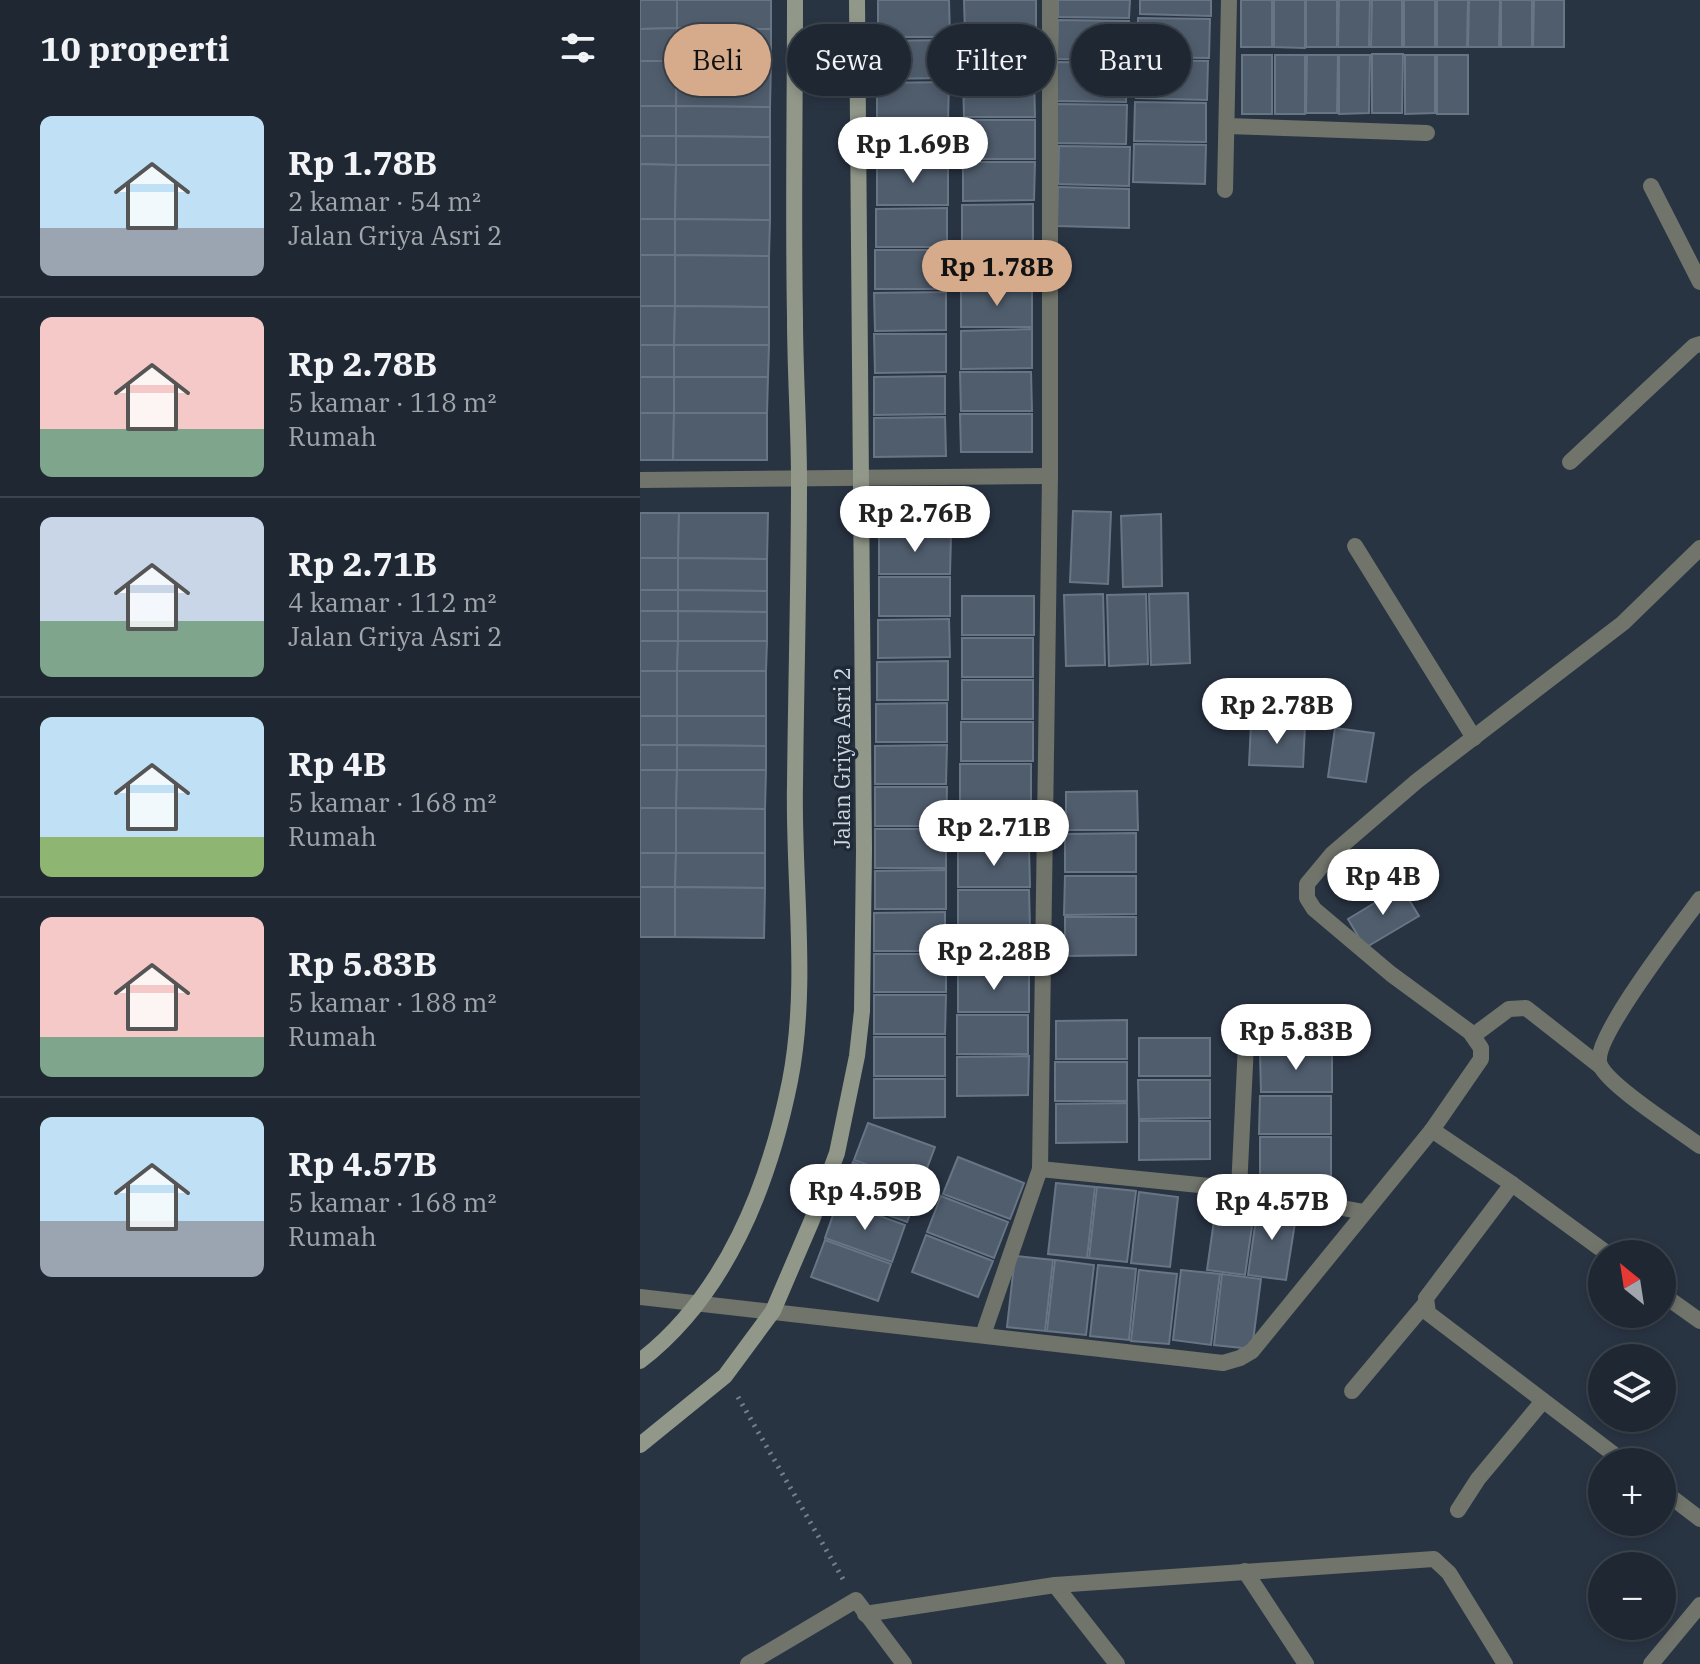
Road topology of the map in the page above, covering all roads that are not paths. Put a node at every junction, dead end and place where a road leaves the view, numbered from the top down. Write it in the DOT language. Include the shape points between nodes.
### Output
graph roads {
  1 [pos="795,0"];
  2 [pos="857,0"];
  3 [pos="1050,0"];
  4 [pos="1229,0"];
  5 [pos="1227,126"];
  6 [pos="1427,133"];
  7 [pos="1651,186"];
  8 [pos="1225,190"];
  9 [pos="1698,274"];
  10 [pos="1700,344"];
  11 [pos="1570,462"];
  12 [pos="1050,476"];
  13 [pos="802,478"];
  14 [pos="858,478"];
  15 [pos="640,480"];
  16 [pos="1355,546"];
  17 [pos="1700,548"];
  18 [pos="1474,738"];
  19 [pos="1700,899"];
  20 [pos="1309,1022"];
  21 [pos="1474,1035"];
  22 [pos="1600,1066"];
  23 [pos="1432,1130"];
  24 [pos="1700,1146"];
  25 [pos="1040,1169"];
  26 [pos="1512,1184"];
  27 [pos="1239,1189"];
  28 [pos="1364,1212"];
  29 [pos="1589,1240"];
  30 [pos="640,1297"];
  31 [pos="705,1304"];
  32 [pos="1425,1304"];
  33 [pos="1676,1304"];
  34 [pos="768,1311"];
  35 [pos="1700,1321"];
  36 [pos="983,1335"];
  37 [pos="640,1361"];
  38 [pos="1352,1391"];
  39 [pos="1543,1401"];
  40 [pos="640,1445"];
  41 [pos="1605,1448"];
  42 [pos="1676,1501"];
  43 [pos="1458,1510"];
  44 [pos="1700,1519"];
  45 [pos="1245,1571"];
  46 [pos="1055,1585"];
  47 [pos="1700,1605"];
  48 [pos="860,1607"];
  49 [pos="748,1664"];
  50 [pos="904,1664"];
  51 [pos="1117,1664"];
  52 [pos="1306,1664"];
  53 [pos="1505,1664"];
  54 [pos="1651,1664"];
  1 -- 13 [label="street, Jalan Griya Asri 2" via="795,318"];
  2 -- 14 [label="street, Jalan Griya Asri 2"];
  3 -- 12 [label="street"];
  4 -- 5 [label="street"];
  5 -- 6 [label="street"];
  5 -- 8 [label="street"];
  7 -- 9 [label="street"];
  10 -- 11 [label="street"];
  12 -- 14 [label="street"];
  12 -- 25 [label="street"];
  13 -- 14 [label="street"];
  13 -- 15 [label="street"];
  13 -- 31 [label="street, Jalan Griya Asri 2" via="794,794 796,1040 764,1176"];
  14 -- 34 [label="street, Jalan Griya Asri 2" via="862,1011 837,1153"];
  16 -- 18 [label="street"];
  17 -- 18 [label="street" via="1623,623"];
  18 -- 21 [label="street" via="1332,854 1306,889 1314,909"];
  19 -- 22 [label="street" via="1616,1018 1602,1045"];
  20 -- 27 [label="street" via="1263,1026 1246,1044"];
  21 -- 22 [label="street" via="1509,1009 1526,1008"];
  21 -- 23 [label="street" via="1481,1059"];
  22 -- 24 [label="street" via="1621,1088"];
  23 -- 26 [label="street"];
  23 -- 28 [label="street"];
  25 -- 27 [label="street"];
  25 -- 36 [label="street"];
  26 -- 29 [label="street"];
  26 -- 32 [label="street"];
  27 -- 28 [label="street"];
  28 -- 36 [label="street" via="1264,1340 1240,1358 1223,1363"];
  30 -- 31 [label="street"];
  31 -- 34 [label="street"];
  31 -- 37 [label="street, Jalan Griya Asri 2"];
  32 -- 38 [label="street"];
  32 -- 39 [label="street" via="1428,1313"];
  33 -- 35 [label="street"];
  34 -- 36 [label="street"];
  34 -- 40 [label="street, Jalan Griya Asri 2" via="725,1376"];
  39 -- 41 [label="street"];
  39 -- 43 [label="street"];
  42 -- 44 [label="street"];
  45 -- 46 [label="street"];
  45 -- 52 [label="street"];
  45 -- 53 [label="street" via="1434,1559 1449,1573"];
  46 -- 48 [label="street"];
  46 -- 51 [label="street"];
  47 -- 54 [label="street"];
  48 -- 49 [label="street"];
  48 -- 50 [label="street"];
}
